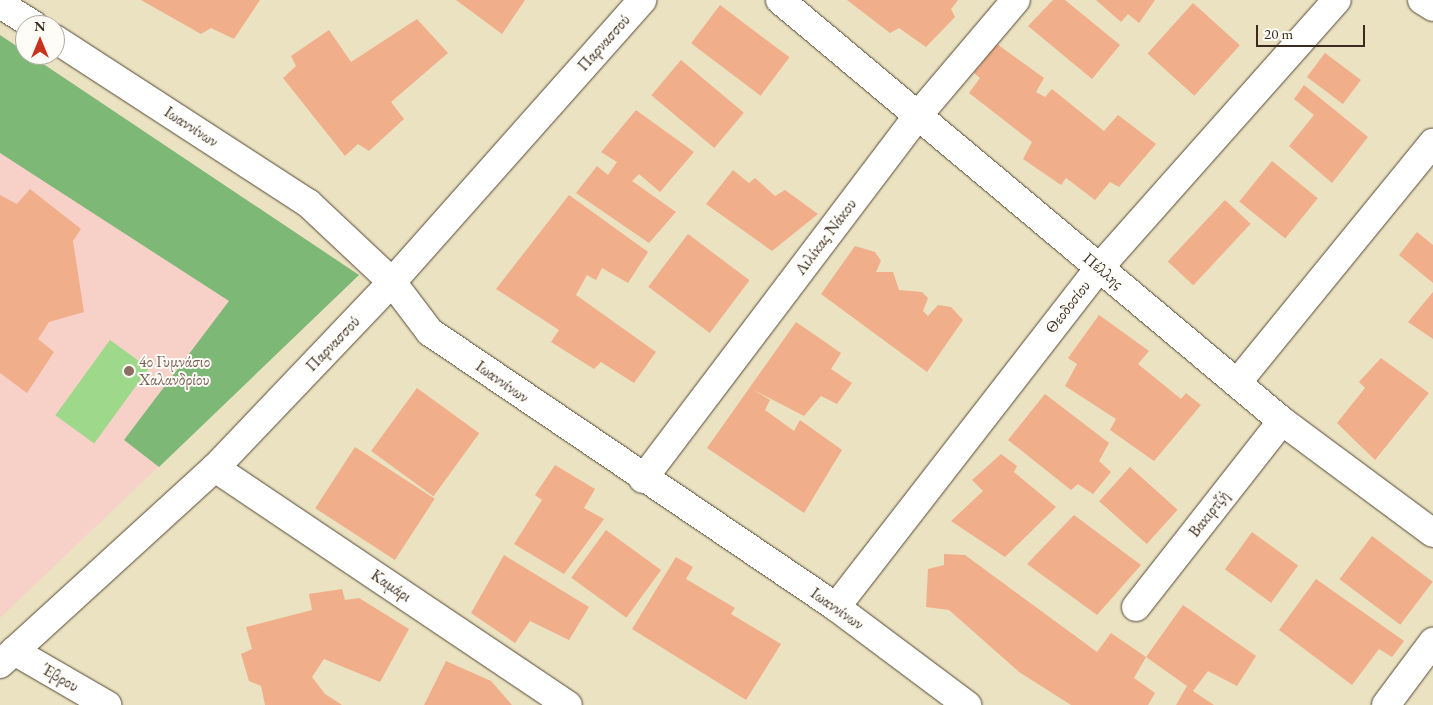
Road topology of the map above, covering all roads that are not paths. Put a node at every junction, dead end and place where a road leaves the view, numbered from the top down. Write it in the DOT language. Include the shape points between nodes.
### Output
graph roads {
  1 [pos="642,0"];
  2 [pos="780,0"];
  3 [pos="1016,0"];
  4 [pos="1337,0"];
  5 [pos="1422,0"];
  6 [pos="0,4"];
  7 [pos="1433,8"];
  8 [pos="17,15"];
  9 [pos="65,45"];
  10 [pos="920,113"];
  11 [pos="1433,143"];
  12 [pos="1099,268"];
  13 [pos="392,282"];
  14 [pos="1236,384"];
  15 [pos="1282,421"];
  16 [pos="215,468"];
  17 [pos="643,479"];
  18 [pos="1433,533"];
  19 [pos="836,607"];
  20 [pos="1136,607"];
  21 [pos="1433,642"];
  22 [pos="7,657"];
  23 [pos="107,705"];
  24 [pos="568,705"];
  25 [pos="967,705"];
  26 [pos="1386,705"];
  1 -- 13 [label="street, Παρνασσού"];
  2 -- 10 [label="street, Πέλλης"];
  3 -- 10 [label="street, Λιλίκας Νάκου"];
  4 -- 12 [label="street, Θεοδοσίου"];
  5 -- 7 [label="street"];
  6 -- 8 [label="street"];
  9 -- 13 [label="street, Ιωαννίνων" via="308,203"];
  10 -- 12 [label="street, Πέλλης"];
  10 -- 17 [label="street, Λιλίκας Νάκου"];
  11 -- 14 [label="street"];
  12 -- 14 [label="street, Πέλλης"];
  12 -- 19 [label="street, Θεοδοσίου"];
  13 -- 16 [label="street, Παρνασσού"];
  13 -- 17 [label="street, Ιωαννίνων" via="430,332"];
  14 -- 15 [label="street, Πέλλης"];
  15 -- 18 [label="street, Πέλλης"];
  15 -- 20 [label="street, Βακιρτζή"];
  16 -- 22 [label="street, Παρνασσού"];
  16 -- 24 [label="street, Καμάρι"];
  17 -- 19 [label="street, Ιωαννίνων"];
  19 -- 25 [label="street, Ιωαννίνων"];
  21 -- 26 [label="street"];
  22 -- 23 [label="street, Έβρου"];
}
